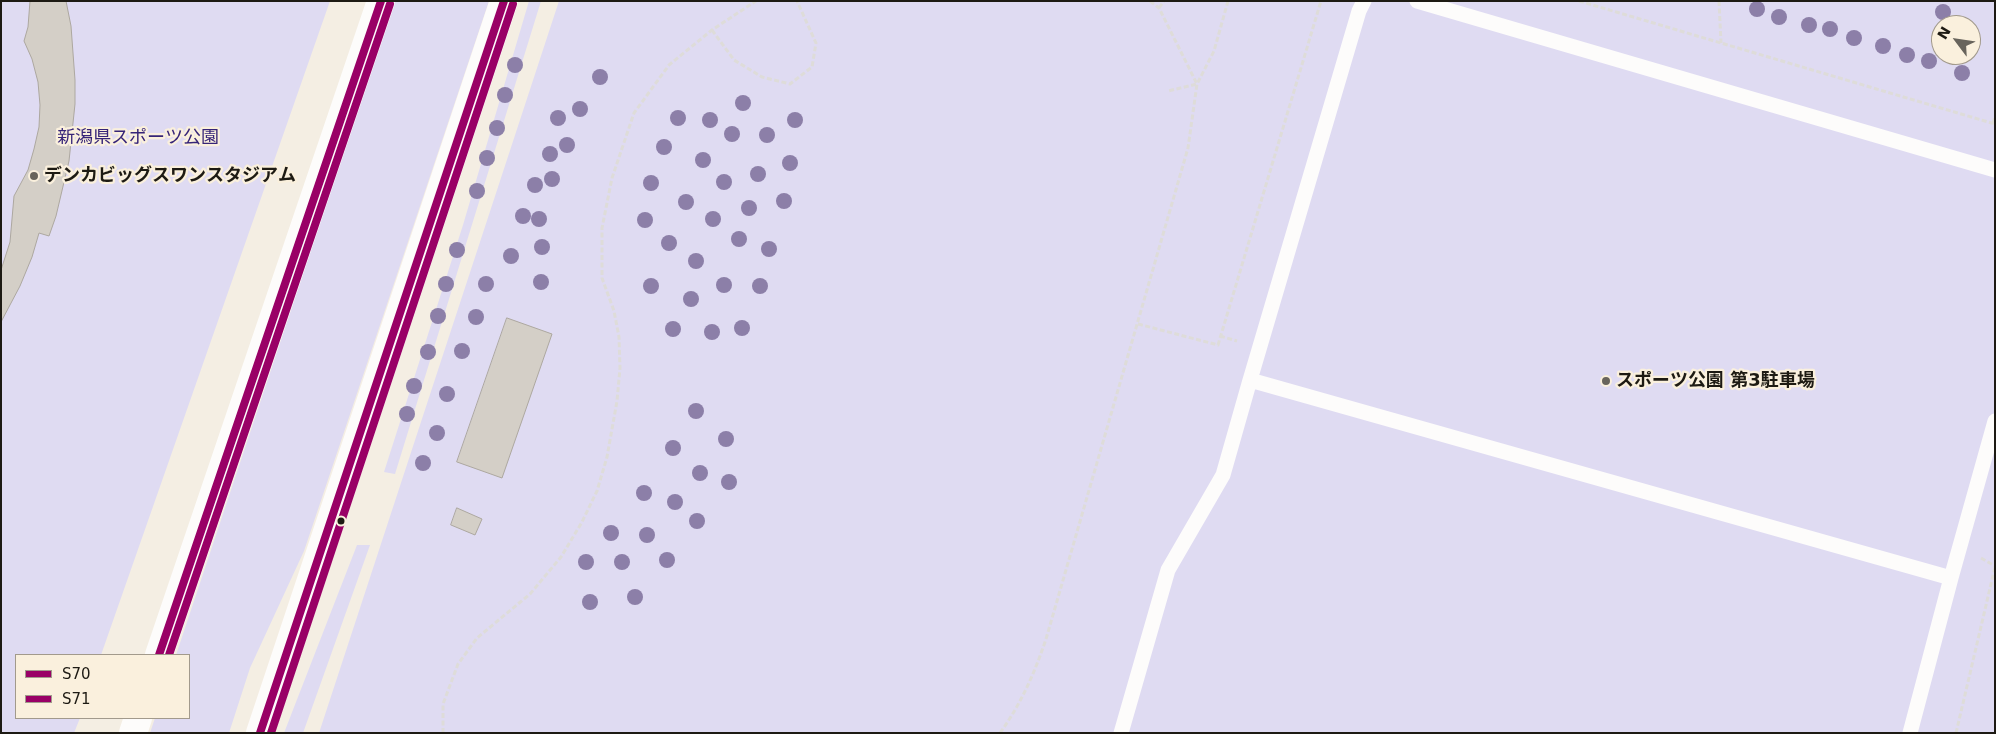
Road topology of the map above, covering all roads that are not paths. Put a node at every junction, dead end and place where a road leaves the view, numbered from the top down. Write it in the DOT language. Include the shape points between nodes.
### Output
graph roads {
  1 [pos="381,1"];
  2 [pos="504,1"];
  3 [pos="1364,1"];
  4 [pos="1417,1"];
  5 [pos="1995,170"];
  6 [pos="1250,380"];
  7 [pos="1995,421"];
  8 [pos="1951,578"];
  9 [pos="159,654"];
  10 [pos="138,719"];
  11 [pos="133,733"];
  12 [pos="260,733"];
  13 [pos="1121,733"];
  14 [pos="1910,733"];
  1 -- 9 [label="main road"];
  2 -- 12 [label="main road"];
  3 -- 6 [label="lane" via="1358,11"];
  4 -- 5 [label="lane"];
  6 -- 8 [label="lane"];
  6 -- 13 [label="lane" via="1223,475 1168,570"];
  7 -- 8 [label="lane"];
  8 -- 14 [label="lane"];
  10 -- 11 [label="main road"];
}
